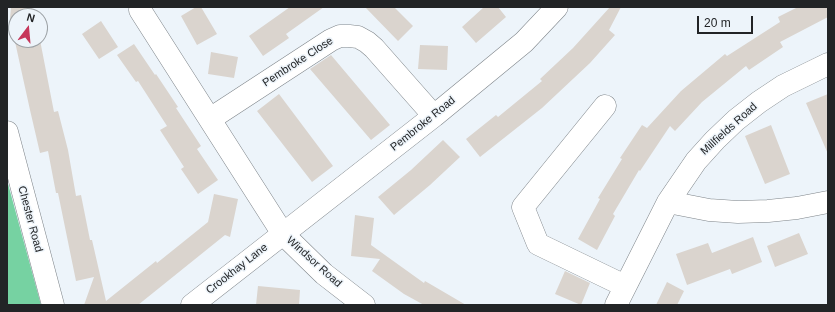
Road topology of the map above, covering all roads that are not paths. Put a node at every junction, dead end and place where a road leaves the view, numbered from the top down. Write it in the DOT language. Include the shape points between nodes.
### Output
graph roads {
  1 [pos="557,7"];
  2 [pos="140,10"];
  3 [pos="828,64"];
  4 [pos="605,106"];
  5 [pos="434,116"];
  6 [pos="210,120"];
  7 [pos="7,132"];
  8 [pos="668,202"];
  9 [pos="828,202"];
  10 [pos="283,234"];
  11 [pos="620,296"];
  12 [pos="53,305"];
  13 [pos="192,305"];
  14 [pos="364,305"];
  1 -- 5 [label="street, Pembroke Road" via="524,42"];
  2 -- 6 [label="street"];
  3 -- 8 [label="street, Millfields Road" via="783,86 736,120 696,161"];
  4 -- 11 [label="street" via="523,207 538,244"];
  5 -- 6 [label="street, Pembroke Close" via="374,48 363,40 340,36 330,40"];
  5 -- 10 [label="street, Pembroke Road"];
  6 -- 10 [label="street"];
  7 -- 12 [label="street, Chester Road"];
  8 -- 9 [label="street" via="709,210 738,212 797,208"];
  8 -- 11 [label="street, Millfields Road"];
  10 -- 13 [label="street, Crookhay Lane"];
  10 -- 14 [label="street, Windsor Road" via="324,274"];
}
